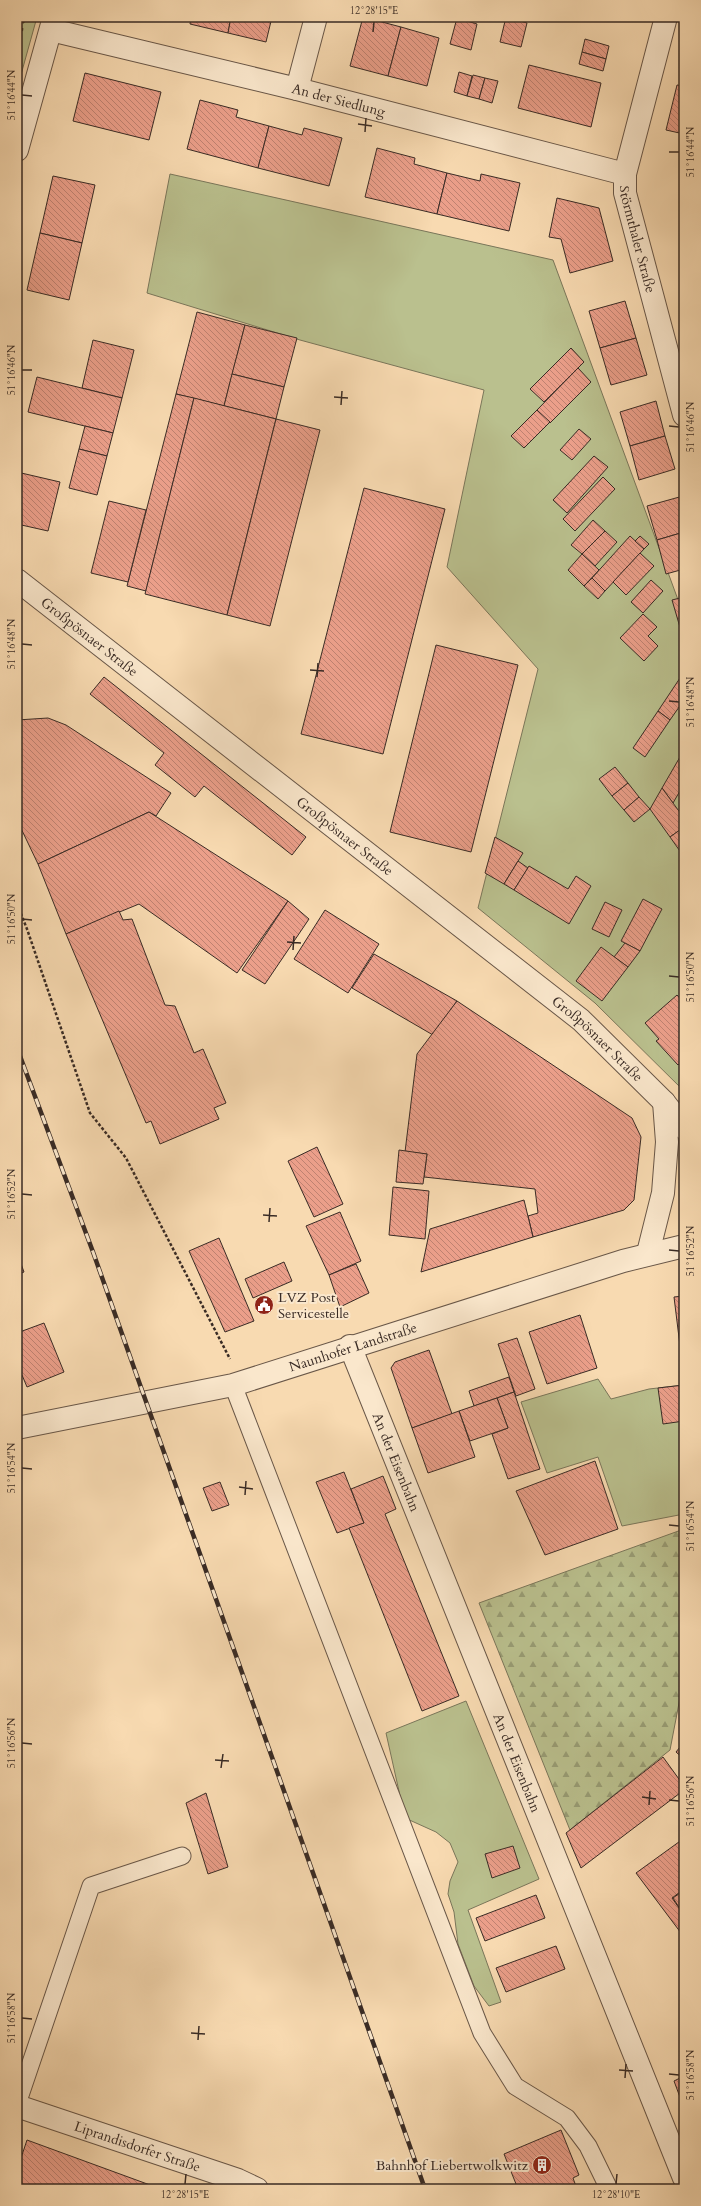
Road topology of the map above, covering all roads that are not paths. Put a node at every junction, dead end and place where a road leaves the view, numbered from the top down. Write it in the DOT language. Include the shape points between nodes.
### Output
graph roads {
  1 [pos="316,17"];
  2 [pos="666,17"];
  3 [pos="52,23"];
  4 [pos="297,89"];
  5 [pos="17,150"];
  6 [pos="625,174"];
  7 [pos="684,414"];
  8 [pos="17,580"];
  9 [pos="664,1102"];
  10 [pos="684,1128"];
  11 [pos="684,1246"];
  12 [pos="648,1253"];
  13 [pos="350,1346"];
  14 [pos="237,1384"];
  15 [pos="17,1428"];
  16 [pos="182,1856"];
  17 [pos="17,2105"];
  18 [pos="684,2178"];
  19 [pos="257,2189"];
  20 [pos="609,2189"];
  1 -- 4 [label="street"];
  2 -- 6 [label="street, Störmthaler Straße"];
  3 -- 4 [label="street, An der Siedlung"];
  3 -- 5 [label="street"];
  4 -- 6 [label="street, An der Siedlung"];
  6 -- 7 [label="street, Störmthaler Straße" via="628,210"];
  8 -- 9 [label="street, Großpösnaer Straße" via="581,1020"];
  9 -- 10 [label="street, Großpösnaer Straße"];
  9 -- 12 [label="street" via="667,1142 662,1193"];
  11 -- 12 [label="street, Naunhofer Landstraße"];
  12 -- 13 [label="street, Naunhofer Landstraße"];
  13 -- 14 [label="street, Naunhofer Landstraße"];
  13 -- 18 [label="street, An der Eisenbahn"];
  14 -- 15 [label="street, Naunhofer Landstraße"];
  14 -- 20 [label="lane" via="482,2033 515,2086 567,2118 588,2146"];
  16 -- 17 [label="lane" via="90,1886"];
  17 -- 19 [label="street, Liprandisdorfer Straße" via="238,2180"];
}
